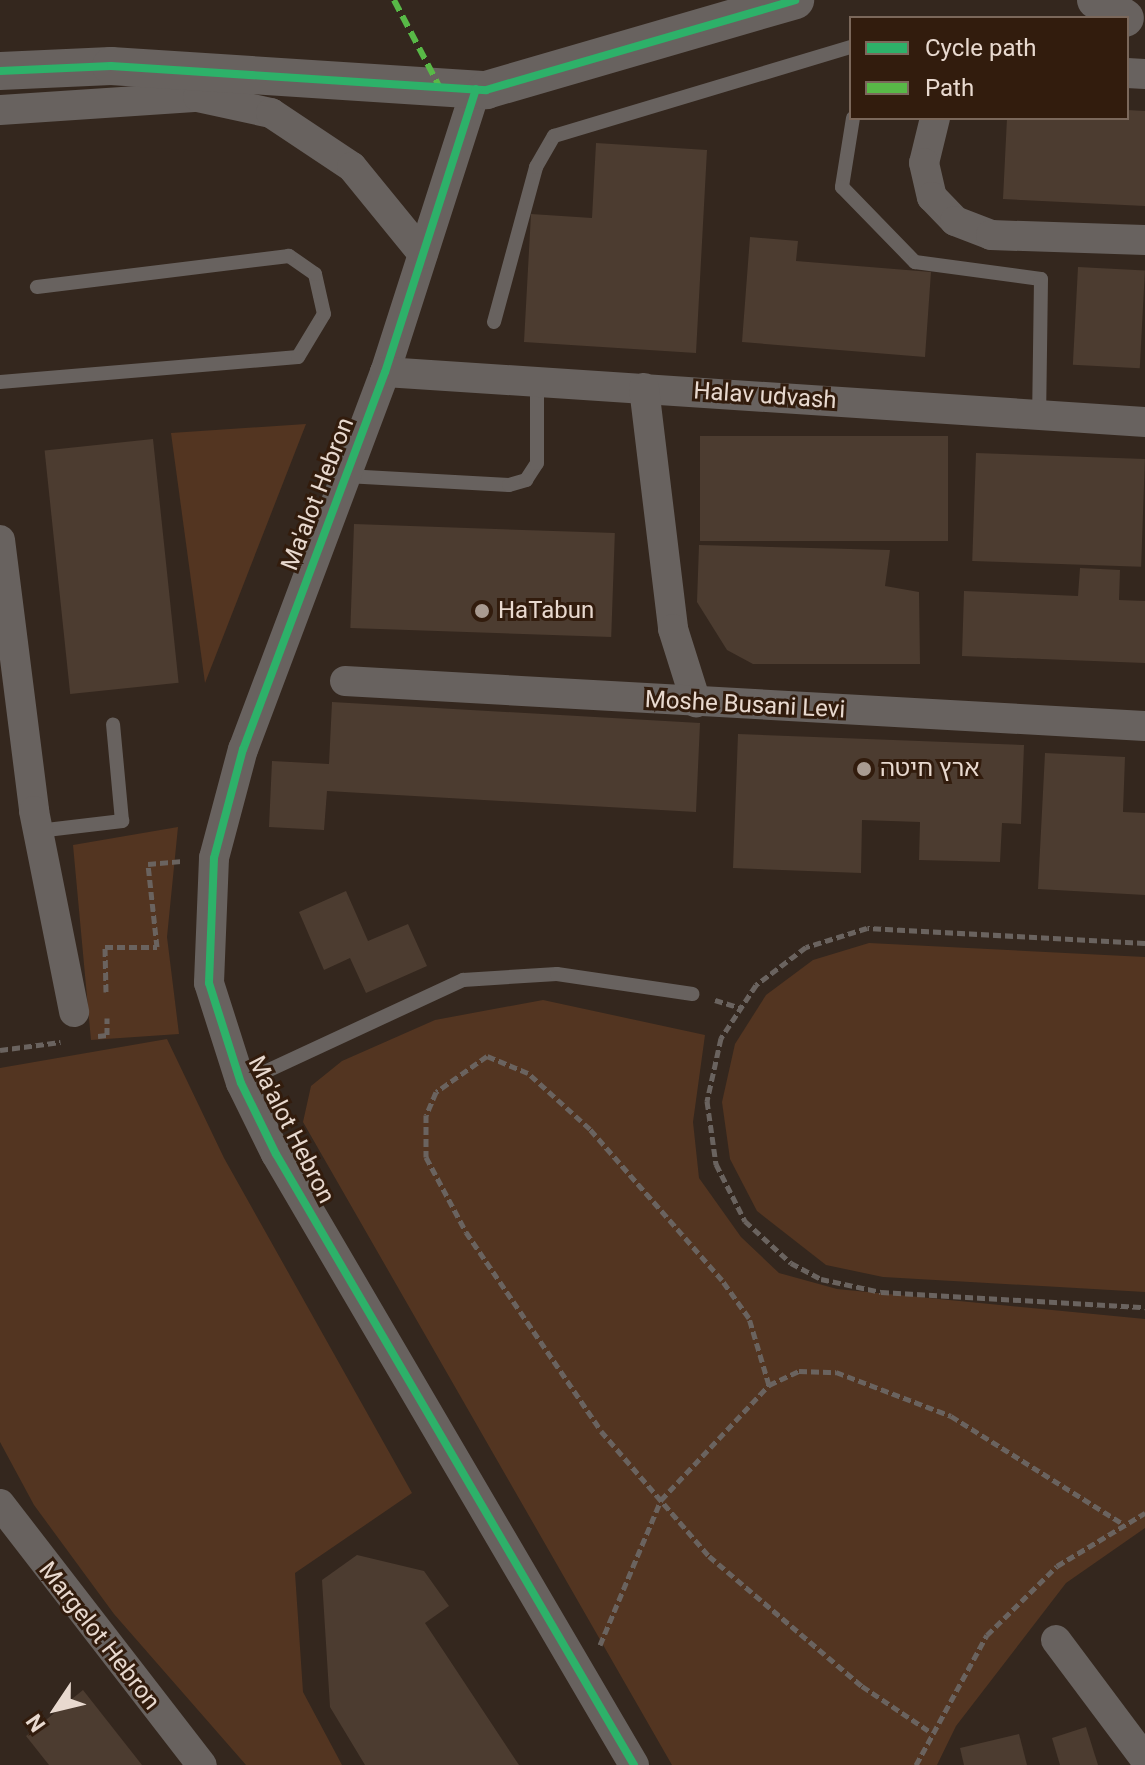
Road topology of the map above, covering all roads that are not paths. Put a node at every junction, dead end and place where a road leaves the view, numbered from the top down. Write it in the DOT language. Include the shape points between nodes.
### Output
graph roads {
  1 [pos="795,0"];
  2 [pos="1096,0"];
  3 [pos="1123,16"];
  4 [pos="849,48"];
  5 [pos="0,71"];
  6 [pos="476,89"];
  7 [pos="0,110"];
  8 [pos="853,120"];
  9 [pos="935,120"];
  10 [pos="1145,240"];
  11 [pos="423,254"];
  12 [pos="37,287"];
  13 [pos="494,322"];
  14 [pos="385,372"];
  15 [pos="0,382"];
  16 [pos="537,382"];
  17 [pos="644,388"];
  18 [pos="1039,415"];
  19 [pos="1145,422"];
  20 [pos="346,476"];
  21 [pos="0,540"];
  22 [pos="345,681"];
  23 [pos="696,702"];
  24 [pos="113,724"];
  25 [pos="1145,726"];
  26 [pos="38,831"];
  27 [pos="693,994"];
  28 [pos="75,1026"];
  29 [pos="241,1083"];
  30 [pos="0,1504"];
  31 [pos="1056,1640"];
  32 [pos="1145,1759"];
  33 [pos="202,1765"];
  34 [pos="634,1765"];
  1 -- 6 [label="street"];
  2 -- 3 [label="street"];
  4 -- 13 [label="lane" via="554,136 536,167"];
  5 -- 6 [label="street" via="111,66"];
  6 -- 11 [label="street, Ma'alot Hebron"];
  7 -- 11 [label="street" via="198,97 271,113 352,167"];
  8 -- 18 [label="lane" via="842,187 915,262 1041,279"];
  9 -- 10 [label="street" via="924,163 932,197 955,221 991,235"];
  11 -- 14 [label="street, Ma'alot Hebron"];
  12 -- 15 [label="lane" via="289,256 315,274 324,314 298,357"];
  14 -- 16 [label="street, Halav udvash"];
  14 -- 20 [label="street, Ma'alot Hebron"];
  16 -- 17 [label="street, Halav udvash"];
  16 -- 20 [label="lane" via="537,463 526,480 509,485"];
  17 -- 18 [label="street, Halav udvash"];
  17 -- 23 [label="street" via="673,629"];
  18 -- 19 [label="street, Halav udvash"];
  20 -- 29 [label="street, Ma'alot Hebron" via="243,749 214,858 209,983"];
  21 -- 26 [label="street"];
  22 -- 23 [label="street, Moshe Busani Levi"];
  23 -- 25 [label="street, Moshe Busani Levi"];
  24 -- 26 [label="lane" via="122,821"];
  26 -- 28 [label="street"];
  27 -- 29 [label="lane" via="557,974 463,980"];
  29 -- 34 [label="street, Ma'alot Hebron"];
  30 -- 33 [label="street, Margelot Hebron"];
  31 -- 32 [label="street"];
}
